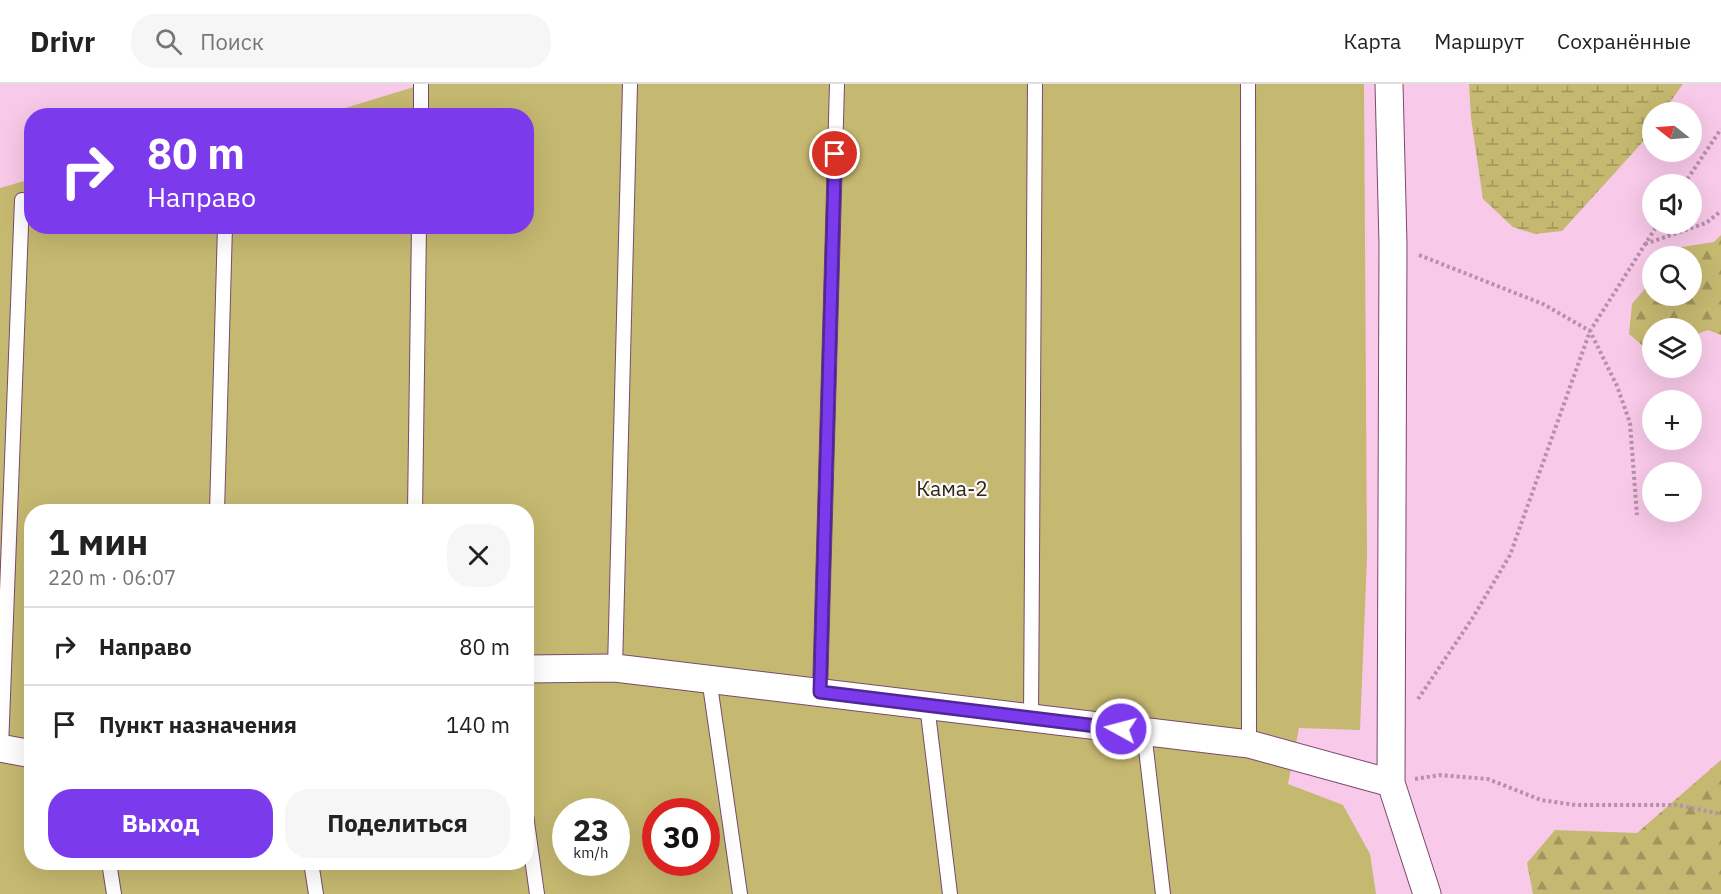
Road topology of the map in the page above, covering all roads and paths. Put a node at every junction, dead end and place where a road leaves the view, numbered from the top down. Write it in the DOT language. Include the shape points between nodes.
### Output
graph roads {
  1 [pos="421,84"];
  2 [pos="630,84"];
  3 [pos="837,84"];
  4 [pos="1035,84"];
  5 [pos="1248,84"];
  6 [pos="1389,84"];
  7 [pos="421,108"];
  8 [pos="1721,129"];
  9 [pos="1691,174"];
  10 [pos="22,200"];
  11 [pos="1721,211"];
  12 [pos="225,234"];
  13 [pos="419,234"];
  14 [pos="1651,234"];
  15 [pos="1392,244"];
  16 [pos="1644,244"];
  17 [pos="1590,330"];
  18 [pos="217,504"];
  19 [pos="415,504"];
  20 [pos="1637,515"];
  21 [pos="615,668"];
  22 [pos="534,669"];
  23 [pos="709,678"];
  24 [pos="820,692"];
  25 [pos="1415,702"];
  26 [pos="927,705"];
  27 [pos="1031,718"];
  28 [pos="1144,732"];
  29 [pos="1249,744"];
  30 [pos="0,748"];
  31 [pos="24,752"];
  32 [pos="1391,783"];
  33 [pos="1721,814"];
  34 [pos="110,870"];
  35 [pos="312,870"];
  36 [pos="534,870"];
  37 [pos="114,894"];
  38 [pos="316,894"];
  39 [pos="537,894"];
  40 [pos="740,894"];
  41 [pos="950,894"];
  42 [pos="1163,894"];
  43 [pos="1427,894"];
  1 -- 7 [label="lane"];
  2 -- 21 [label="lane"];
  3 -- 24 [label="lane"];
  4 -- 27 [label="lane"];
  5 -- 29 [label="lane"];
  6 -- 15 [label="street"];
  8 -- 9 [label="path"];
  10 -- 30 [label="lane"];
  11 -- 16 [label="path" via="1706,223"];
  12 -- 18 [label="lane"];
  13 -- 19 [label="lane"];
  14 -- 16 [label="path"];
  15 -- 17 [label="path" via="1543,304"];
  15 -- 32 [label="street"];
  16 -- 17 [label="path"];
  17 -- 20 [label="path" via="1630,423"];
  17 -- 25 [label="path" via="1510,555"];
  21 -- 22 [label="street"];
  21 -- 23 [label="street"];
  23 -- 24 [label="street"];
  23 -- 40 [label="lane"];
  24 -- 26 [label="street"];
  26 -- 27 [label="street"];
  26 -- 41 [label="lane"];
  27 -- 28 [label="street"];
  28 -- 29 [label="street"];
  28 -- 42 [label="lane"];
  29 -- 32 [label="street"];
  30 -- 31 [label="street"];
  32 -- 33 [label="path" via="1440,775 1488,779 1541,800 1576,805 1678,805"];
  32 -- 43 [label="street"];
  34 -- 37 [label="lane"];
  35 -- 38 [label="lane"];
  36 -- 39 [label="lane"];
}
